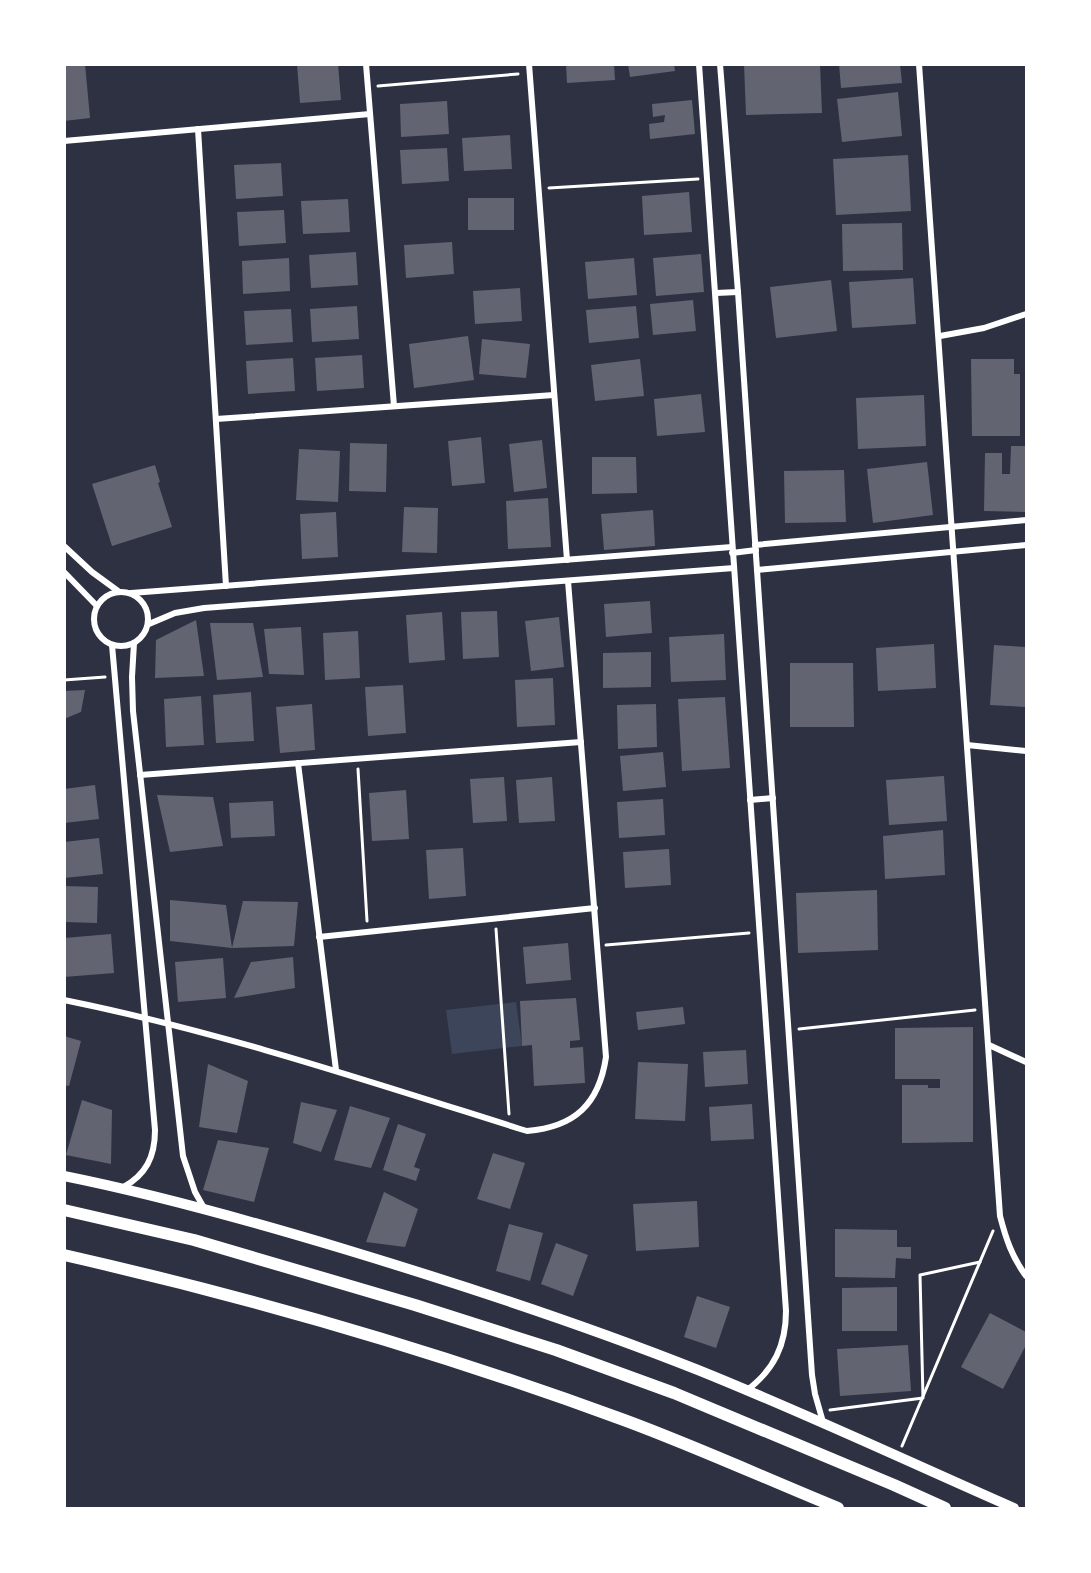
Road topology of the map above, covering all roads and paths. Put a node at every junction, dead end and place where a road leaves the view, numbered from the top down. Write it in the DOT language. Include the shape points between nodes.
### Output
graph roads {
  1 [pos="366,64"];
  2 [pos="529,64"];
  3 [pos="699,64"];
  4 [pos="720,64"];
  5 [pos="919,64"];
  6 [pos="530,73"];
  7 [pos="368,87"];
  8 [pos="370,114"];
  9 [pos="198,129"];
  10 [pos="64,141"];
  11 [pos="707,178"];
  12 [pos="538,188"];
  13 [pos="738,291"];
  14 [pos="716,293"];
  15 [pos="1026,314"];
  16 [pos="940,336"];
  17 [pos="554,395"];
  18 [pos="394,406"];
  19 [pos="216,419"];
  20 [pos="1026,520"];
  21 [pos="954,526"];
  22 [pos="1026,545"];
  23 [pos="64,546"];
  24 [pos="755,547"];
  25 [pos="732,550"];
  26 [pos="956,552"];
  27 [pos="567,560"];
  28 [pos="734,568"];
  29 [pos="757,570"];
  30 [pos="64,572"];
  31 [pos="568,581"];
  32 [pos="226,586"];
  33 [pos="118,591"];
  34 [pos="131,593"];
  35 [pos="97,606"];
  36 [pos="148,624"];
  37 [pos="134,643"];
  38 [pos="112,645"];
  39 [pos="115,677"];
  40 [pos="64,680"];
  41 [pos="581,742"];
  42 [pos="967,745"];
  43 [pos="1026,751"];
  44 [pos="358,759"];
  45 [pos="298,763"];
  46 [pos="140,775"];
  47 [pos="773,798"];
  48 [pos="750,800"];
  49 [pos="595,908"];
  50 [pos="495,918"];
  51 [pos="367,932"];
  52 [pos="759,932"];
  53 [pos="319,937"];
  54 [pos="598,946"];
  55 [pos="64,1000"];
  56 [pos="986,1009"];
  57 [pos="145,1017"];
  58 [pos="168,1023"];
  59 [pos="789,1030"];
  60 [pos="988,1045"];
  61 [pos="1026,1062"];
  62 [pos="336,1070"];
  63 [pos="510,1126"];
  64 [pos="64,1176"];
  65 [pos="122,1188"];
  66 [pos="205,1208"];
  67 [pos="64,1210"];
  68 [pos="1000,1216"];
  69 [pos="64,1255"];
  70 [pos="980,1262"];
  71 [pos="1026,1276"];
  72 [pos="747,1390"];
  73 [pos="922,1398"];
  74 [pos="821,1417"];
  75 [pos="897,1457"];
  76 [pos="838,1509"];
  77 [pos="945,1509"];
  78 [pos="1014,1509"];
  1 -- 7 [label="street"];
  2 -- 6 [label="street"];
  3 -- 11 [label="street"];
  4 -- 13 [label="street"];
  5 -- 16 [label="street"];
  6 -- 7 [label="path"];
  6 -- 12 [label="street"];
  7 -- 8 [label="street"];
  8 -- 9 [label="street"];
  8 -- 18 [label="street"];
  9 -- 10 [label="street"];
  9 -- 19 [label="street"];
  11 -- 12 [label="path"];
  11 -- 14 [label="street"];
  12 -- 17 [label="street"];
  13 -- 14 [label="street"];
  13 -- 24 [label="street"];
  14 -- 25 [label="street"];
  15 -- 16 [label="street" via="984,328"];
  16 -- 21 [label="street"];
  17 -- 18 [label="street"];
  17 -- 27 [label="street"];
  18 -- 19 [label="street"];
  19 -- 32 [label="street"];
  20 -- 21 [label="street"];
  21 -- 24 [label="street"];
  21 -- 26 [label="street"];
  22 -- 26 [label="street"];
  23 -- 33 [label="street"];
  24 -- 25 [label="street"];
  24 -- 29 [label="street"];
  25 -- 27 [label="street"];
  25 -- 28 [label="street"];
  26 -- 29 [label="street"];
  26 -- 42 [label="street"];
  27 -- 32 [label="street"];
  28 -- 31 [label="street"];
  28 -- 48 [label="street"];
  29 -- 47 [label="street"];
  30 -- 35 [label="street"];
  31 -- 36 [label="street" via="204,608"];
  31 -- 41 [label="street"];
  32 -- 34 [label="street"];
  33 -- 34 [label="street"];
  33 -- 35 [label="street"];
  34 -- 36 [label="street" via="143,602"];
  35 -- 38 [label="street" via="95,626"];
  36 -- 37 [label="street"];
  37 -- 38 [label="street"];
  37 -- 46 [label="street" via="132,694"];
  38 -- 39 [label="street"];
  39 -- 40 [label="path"];
  39 -- 57 [label="street"];
  41 -- 44 [label="street"];
  41 -- 49 [label="street"];
  42 -- 43 [label="street"];
  42 -- 56 [label="street"];
  44 -- 45 [label="street"];
  44 -- 51 [label="path"];
  45 -- 46 [label="street"];
  45 -- 53 [label="street"];
  46 -- 58 [label="street"];
  47 -- 48 [label="street"];
  47 -- 59 [label="street"];
  48 -- 52 [label="street"];
  49 -- 50 [label="street"];
  49 -- 54 [label="street"];
  50 -- 51 [label="street"];
  50 -- 63 [label="path"];
  51 -- 53 [label="street"];
  52 -- 54 [label="path"];
  52 -- 72 [label="street" via="786,1327 770,1370"];
  53 -- 62 [label="street"];
  54 -- 63 [label="street" via="606,1057 595,1095 583,1111 548,1130 527,1131"];
  55 -- 57 [label="street"];
  56 -- 59 [label="path"];
  56 -- 60 [label="street"];
  57 -- 58 [label="street"];
  57 -- 65 [label="street" via="155,1145 144,1171"];
  58 -- 62 [label="street"];
  58 -- 66 [label="street" via="183,1156"];
  59 -- 74 [label="street" via="812,1375"];
  60 -- 61 [label="street"];
  60 -- 68 [label="street"];
  62 -- 63 [label="street"];
  64 -- 65 [label="street"];
  65 -- 66 [label="street"];
  66 -- 72 [label="street" via="550,1314"];
  67 -- 77 [label="main road" via="214,1246 556,1350 674,1394"];
  68 -- 70 [label="path"];
  68 -- 71 [label="street" via="1007,1243"];
  69 -- 76 [label="main road" via="224,1294 407,1347 625,1420"];
  70 -- 73 [label="path"];
  70 -- 73 [label="path" via="920,1275"];
  72 -- 74 [label="street"];
  73 -- 74 [label="path"];
  73 -- 75 [label="path"];
  74 -- 75 [label="street"];
  75 -- 78 [label="street"];
}
